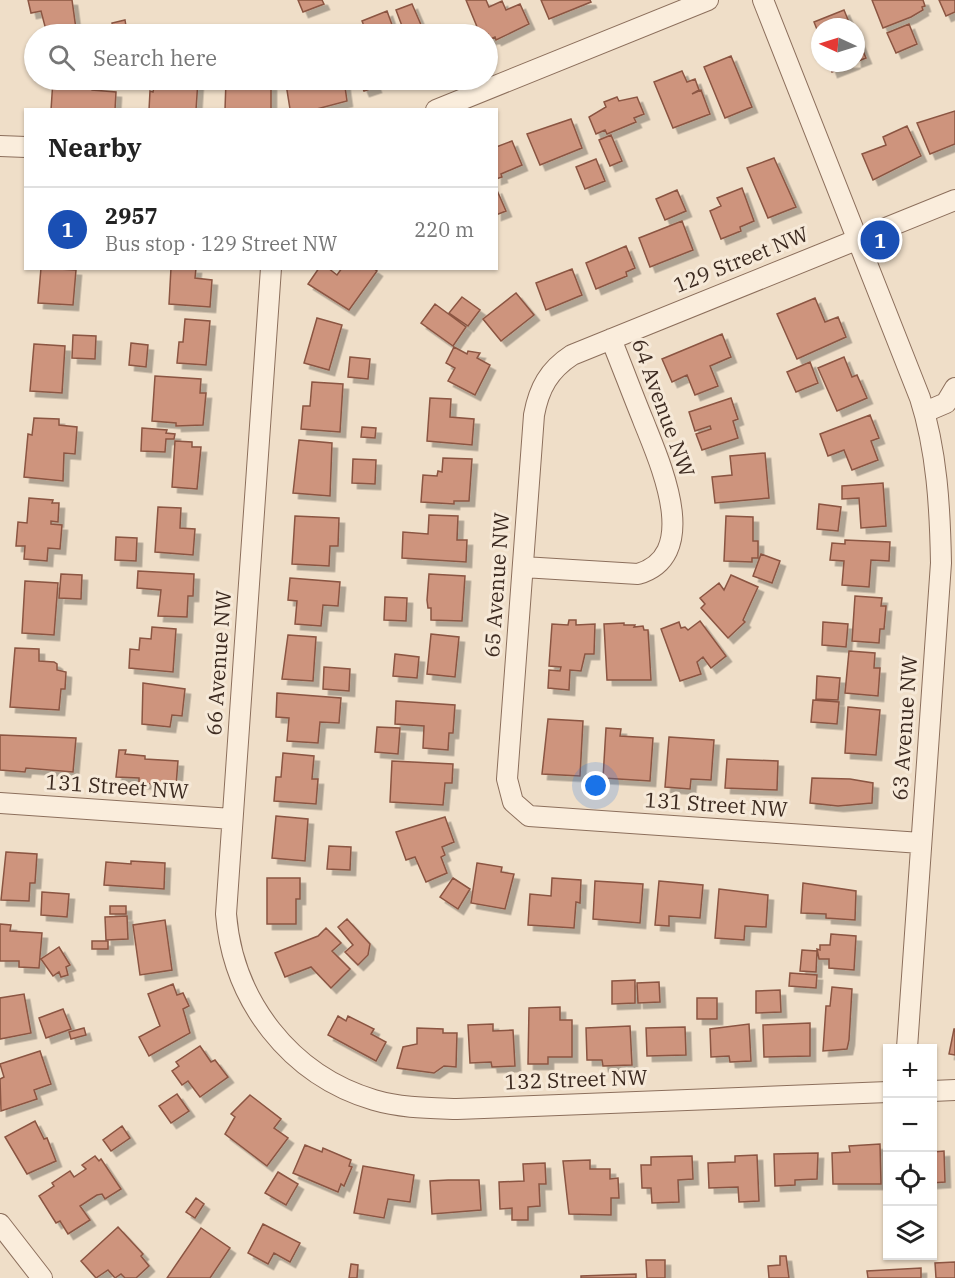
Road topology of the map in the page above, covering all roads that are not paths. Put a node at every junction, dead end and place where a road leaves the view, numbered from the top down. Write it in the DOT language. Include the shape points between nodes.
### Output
graph roads {
  1 [pos="708,0"];
  2 [pos="763,0"];
  3 [pos="498,85"];
  4 [pos="485,90"];
  5 [pos="441,108"];
  6 [pos="0,146"];
  7 [pos="24,147"];
  8 [pos="955,200"];
  9 [pos="858,239"];
  10 [pos="271,270"];
  11 [pos="611,339"];
  12 [pos="549,374"];
  13 [pos="955,388"];
  14 [pos="925,412"];
  15 [pos="523,567"];
  16 [pos="513,802"];
  17 [pos="0,803"];
  18 [pos="231,819"];
  19 [pos="921,843"];
  20 [pos="907,1044"];
  21 [pos="284,1046"];
  22 [pos="937,1090"];
  23 [pos="955,1090"];
  24 [pos="883,1092"];
  25 [pos="0,1224"];
  26 [pos="42,1278"];
  1 -- 3 [label="street"];
  2 -- 9 [label="street, 63 Avenue NW"];
  4 -- 5 [label="street"];
  6 -- 7 [label="street"];
  8 -- 9 [label="street, 129 Street NW"];
  9 -- 11 [label="street, 129 Street NW"];
  9 -- 14 [label="street, 63 Avenue NW"];
  10 -- 18 [label="street, 66 Avenue NW"];
  11 -- 12 [label="street, 129 Street NW" via="572,355"];
  11 -- 15 [label="street, 64 Avenue NW" via="667,483 672,513 668,551 651,570 627,574"];
  12 -- 15 [label="street, 65 Avenue NW" via="537,398 534,415"];
  13 -- 14 [label="street" via="946,402"];
  14 -- 19 [label="street, 63 Avenue NW" via="936,480 941,563"];
  15 -- 16 [label="street, 65 Avenue NW" via="507,779"];
  16 -- 19 [label="street, 131 Street NW" via="529,816"];
  17 -- 18 [label="street, 131 Street NW"];
  18 -- 21 [label="street, 66 Avenue NW" via="228,939 247,996"];
  19 -- 20 [label="street, 63 Avenue NW"];
  21 -- 24 [label="street, 132 Street NW" via="339,1086 375,1101 411,1107 457,1109"];
  22 -- 23 [label="street"];
  25 -- 26 [label="street"];
}
